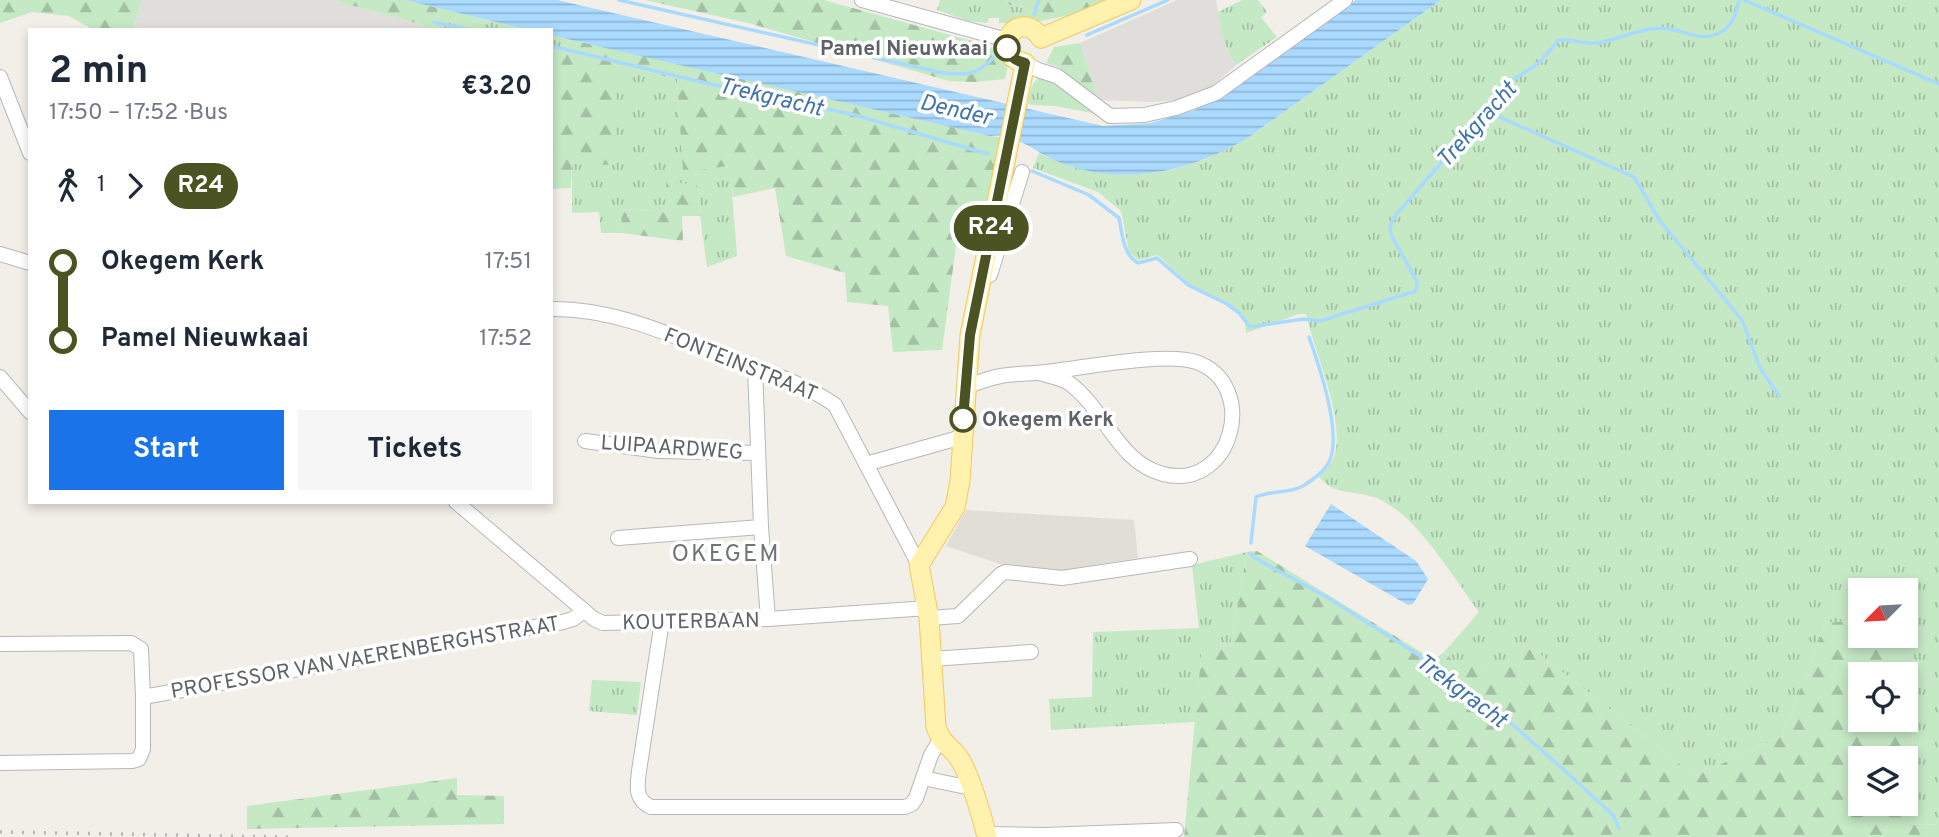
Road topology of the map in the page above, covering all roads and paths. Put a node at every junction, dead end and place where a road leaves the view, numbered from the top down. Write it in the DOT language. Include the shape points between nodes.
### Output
graph roads {
  1 [pos="862,0"];
  2 [pos="1131,0"];
  3 [pos="1345,0"];
  4 [pos="1041,38"];
  5 [pos="1007,40"];
  6 [pos="1025,63"];
  7 [pos="0,77"];
  8 [pos="28,148"];
  9 [pos="1022,172"];
  10 [pos="0,254"];
  11 [pos="28,262"];
  12 [pos="979,290"];
  13 [pos="553,309"];
  14 [pos="755,367"];
  15 [pos="1039,373"];
  16 [pos="0,377"];
  17 [pos="966,379"];
  18 [pos="28,410"];
  19 [pos="962,437"];
  20 [pos="585,441"];
  21 [pos="758,453"];
  22 [pos="866,464"];
  23 [pos="458,504"];
  24 [pos="761,527"];
  25 [pos="618,538"];
  26 [pos="1190,559"];
  27 [pos="919,565"];
  28 [pos="584,611"];
  29 [pos="929,613"];
  30 [pos="768,619"];
  31 [pos="662,621"];
  32 [pos="0,645"];
  33 [pos="1031,652"];
  34 [pos="932,659"];
  35 [pos="144,697"];
  36 [pos="940,740"];
  37 [pos="0,763"];
  38 [pos="923,778"];
  39 [pos="971,788"];
  40 [pos="1176,830"];
  41 [pos="987,836"];
  1 -- 5 [label="street"];
  2 -- 4 [label="main road"];
  3 -- 6 [label="street" via="1216,93 1144,115 1110,116 1057,76"];
  4 -- 5 [label="main road" via="1031,27 1023,26"];
  4 -- 6 [label="main road" via="1040,54"];
  5 -- 6 [label="main road" via="1010,56"];
  6 -- 12 [label="main road"];
  7 -- 8 [label="street"];
  9 -- 12 [label="street" via="990,275"];
  10 -- 11 [label="street"];
  12 -- 17 [label="main road"];
  13 -- 14 [label="street, FONTEINSTRAAT" via="634,321"];
  14 -- 21 [label="street"];
  14 -- 22 [label="street, FONTEINSTRAAT" via="835,405"];
  15 -- 15 [label="street" via="1067,382 1133,458 1163,474 1191,474 1207,467 1221,455 1232,432 1233,408 1225,386 1197,362 1157,359"];
  15 -- 17 [label="street"];
  16 -- 18 [label="street"];
  17 -- 19 [label="main road"];
  19 -- 22 [label="street"];
  19 -- 27 [label="main road" via="955,507"];
  20 -- 21 [label="street, LUIPAARDWEG" via="659,451"];
  21 -- 24 [label="street"];
  22 -- 27 [label="street, FONTEINSTRAAT"];
  23 -- 28 [label="street, KOUTERBAAN"];
  24 -- 25 [label="street"];
  24 -- 30 [label="street"];
  26 -- 29 [label="street, KOUTERBAAN" via="1062,578 1006,572 958,615"];
  27 -- 29 [label="main road"];
  28 -- 31 [label="street, KOUTERBAAN" via="603,623"];
  28 -- 35 [label="street, PROFESSOR VAN VAERENBERGHSTRAAT" via="563,622"];
  29 -- 30 [label="street, KOUTERBAAN"];
  29 -- 34 [label="main road"];
  30 -- 31 [label="street, KOUTERBAAN"];
  31 -- 38 [label="street" via="637,792 645,804 891,808 912,804"];
  32 -- 35 [label="street, PROFESSOR VAN VAERENBERGHSTRAAT" via="131,643 141,649"];
  33 -- 34 [label="street"];
  34 -- 36 [label="main road"];
  35 -- 37 [label="street, PROFESSOR VAN VAERENBERGHSTRAAT" via="139,759"];
  36 -- 38 [label="street"];
  36 -- 39 [label="main road" via="958,755"];
  38 -- 39 [label="street"];
  39 -- 41 [label="main road"];
  40 -- 41 [label="street"];
}
